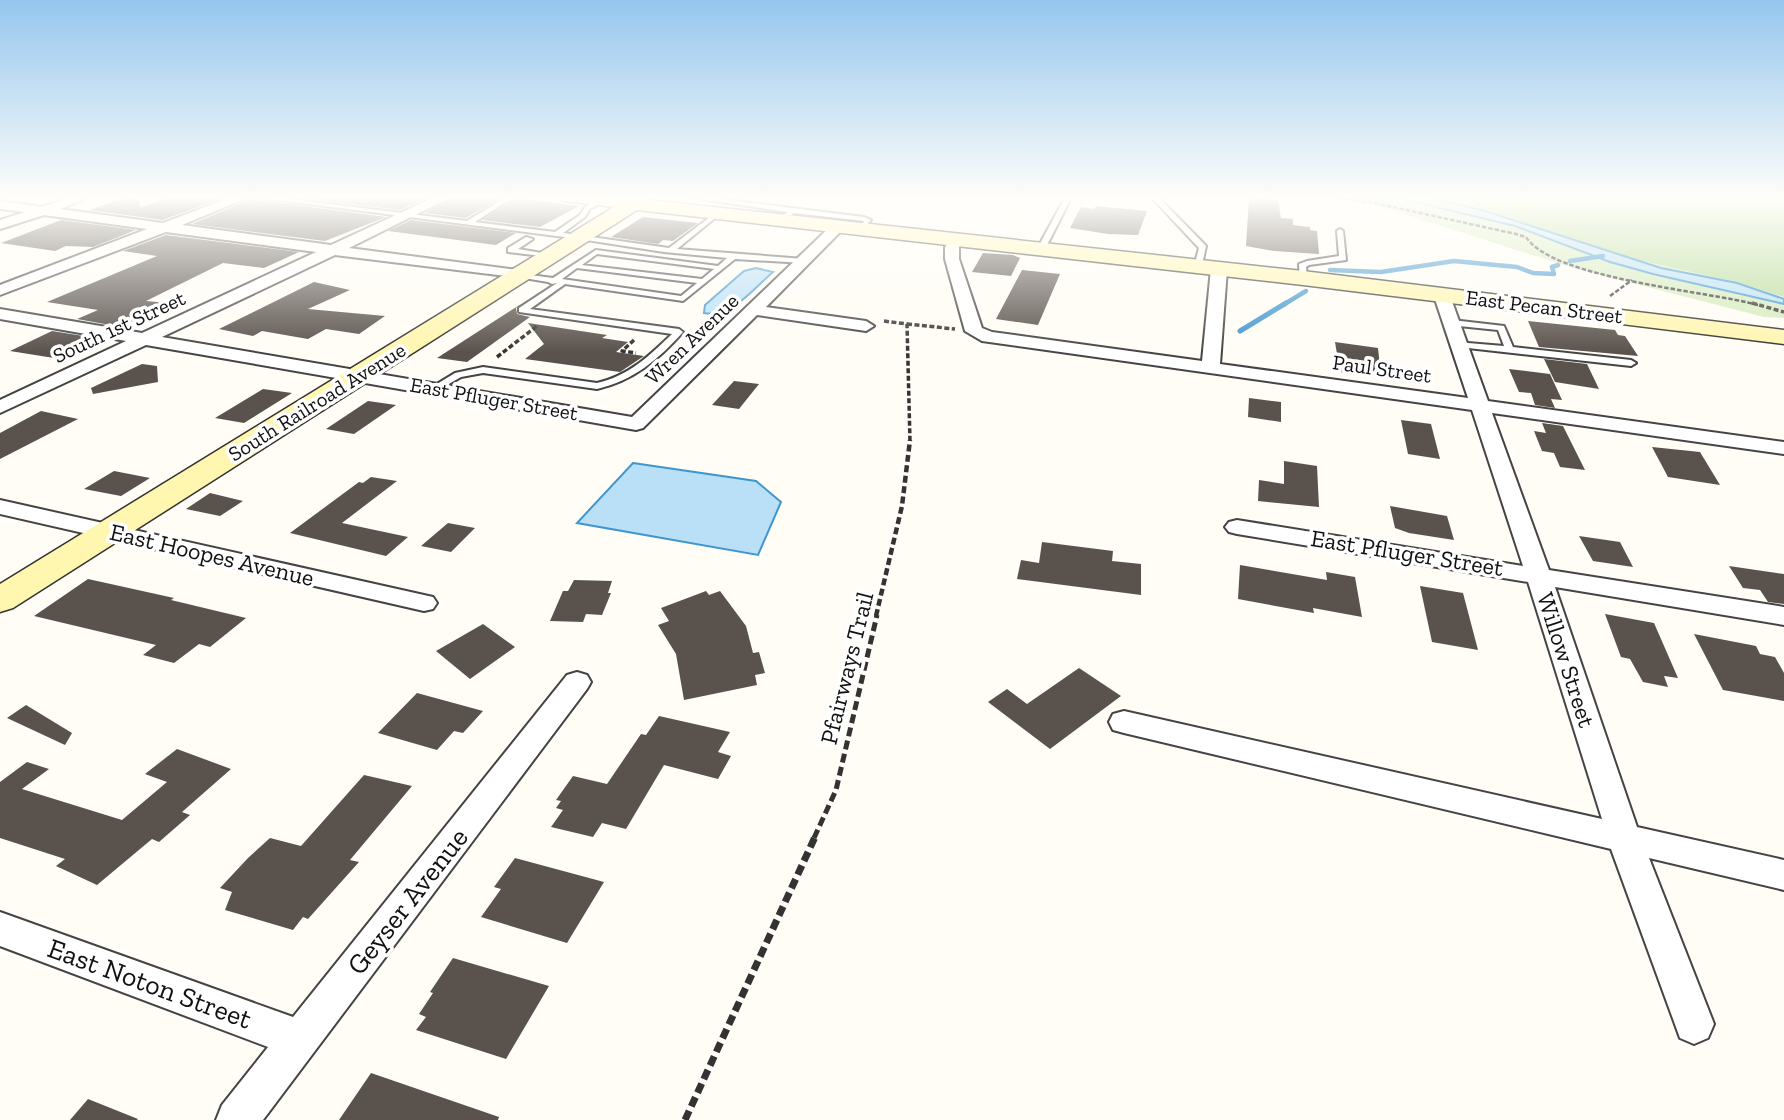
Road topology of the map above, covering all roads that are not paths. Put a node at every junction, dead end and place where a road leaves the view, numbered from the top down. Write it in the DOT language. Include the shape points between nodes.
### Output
graph roads {
  1 [pos="108,248"];
  2 [pos="318,248"];
  3 [pos="335,248"];
  4 [pos="514,248"];
  5 [pos="558,248"];
  6 [pos="664,248"];
  7 [pos="817,248"];
  8 [pos="953,248"];
  9 [pos="1034,248"];
  10 [pos="1203,248"];
  11 [pos="1342,248"];
  12 [pos="1041,249"];
  13 [pos="331,250"];
  14 [pos="671,250"];
  15 [pos="550,255"];
  16 [pos="733,257"];
  17 [pos="804,261"];
  18 [pos="575,266"];
  19 [pos="720,268"];
  20 [pos="1208,268"];
  21 [pos="518,275"];
  22 [pos="1303,278"];
  23 [pos="704,282"];
  24 [pos="557,283"];
  25 [pos="0,290"];
  26 [pos="1442,296"];
  27 [pos="755,310"];
  28 [pos="1599,312"];
  29 [pos="0,314"];
  30 [pos="1671,317"];
  31 [pos="873,323"];
  32 [pos="1784,326"];
  33 [pos="1455,333"];
  34 [pos="1784,335"];
  35 [pos="145,338"];
  36 [pos="1510,349"];
  37 [pos="1631,363"];
  38 [pos="1211,369"];
  39 [pos="361,376"];
  40 [pos="435,389"];
  41 [pos="1480,406"];
  42 [pos="0,407"];
  43 [pos="636,424"];
  44 [pos="1784,448"];
  45 [pos="0,507"];
  46 [pos="1237,527"];
  47 [pos="107,532"];
  48 [pos="1538,574"];
  49 [pos="0,600"];
  50 [pos="424,603"];
  51 [pos="1784,616"];
  52 [pos="577,682"];
  53 [pos="1124,722"];
  54 [pos="1625,840"];
  55 [pos="1784,875"];
  56 [pos="0,929"];
  57 [pos="1694,1024"];
  58 [pos="299,1039"];
  59 [pos="237,1120"];
  1 -- 25 [label="street"];
  2 -- 13 [label="street"];
  3 -- 13 [label="street, South 1st Street"];
  4 -- 15 [label="lane"];
  5 -- 15 [label="main road, South Railroad Avenue"];
  6 -- 14 [label="lane"];
  7 -- 17 [label="street, Wren Avenue"];
  8 -- 38 [label="street, Paul Street" via="952,259 974,331 988,337"];
  9 -- 12 [label="main road, East Pecan Street"];
  10 -- 20 [label="lane"];
  11 -- 22 [label="lane" via="1343,258 1302,266"];
  12 -- 20 [label="main road, East Pecan Street"];
  13 -- 21 [label="street"];
  13 -- 35 [label="street, South 1st Street"];
  14 -- 16 [label="lane"];
  15 -- 21 [label="main road, South Railroad Avenue"];
  16 -- 17 [label="lane"];
  16 -- 19 [label="lane"];
  17 -- 27 [label="street, Wren Avenue"];
  18 -- 19 [label="lane" via="596,252"];
  18 -- 23 [label="lane"];
  18 -- 24 [label="lane"];
  19 -- 23 [label="lane"];
  20 -- 22 [label="main road, East Pecan Street"];
  20 -- 38 [label="street"];
  21 -- 24 [label="lane"];
  21 -- 39 [label="main road, South Railroad Avenue"];
  22 -- 26 [label="main road, East Pecan Street"];
  22 -- 30 [label="main road, East Pecan Street" via="1596,304"];
  23 -- 24 [label="lane" via="683,299"];
  24 -- 40 [label="lane" via="522,310 679,332 629,377 611,384 597,386 483,370 458,375"];
  26 -- 28 [label="main road, East Pecan Street"];
  26 -- 33 [label="street, Willow Street"];
  27 -- 31 [label="street"];
  27 -- 43 [label="street, Wren Avenue"];
  28 -- 30 [label="main road"];
  28 -- 34 [label="main road, East Pecan Street"];
  29 -- 35 [label="street, East Pfluger Street"];
  30 -- 32 [label="main road"];
  30 -- 34 [label="main road, East Pecan Street"];
  33 -- 36 [label="lane"];
  33 -- 36 [label="lane" via="1502,328"];
  33 -- 41 [label="street, Willow Street"];
  35 -- 39 [label="street, East Pfluger Street"];
  35 -- 42 [label="street, South 1st Street"];
  36 -- 37 [label="lane"];
  38 -- 41 [label="street, Paul Street"];
  39 -- 40 [label="street, East Pfluger Street"];
  39 -- 47 [label="main road, South Railroad Avenue"];
  40 -- 43 [label="street, East Pfluger Street"];
  41 -- 44 [label="street, Paul Street"];
  41 -- 48 [label="street, Willow Street"];
  45 -- 47 [label="street, East Hoopes Avenue"];
  46 -- 48 [label="street, East Pfluger Street"];
  47 -- 49 [label="main road, South Railroad Avenue"];
  47 -- 50 [label="street, East Hoopes Avenue"];
  48 -- 51 [label="street, East Pfluger Street"];
  48 -- 54 [label="street, Willow Street"];
  52 -- 58 [label="street, Geyser Avenue"];
  53 -- 54 [label="street"];
  54 -- 55 [label="street"];
  54 -- 57 [label="street, Willow Street"];
  56 -- 58 [label="street, East Noton Street"];
  58 -- 59 [label="street, Geyser Avenue"];
}
